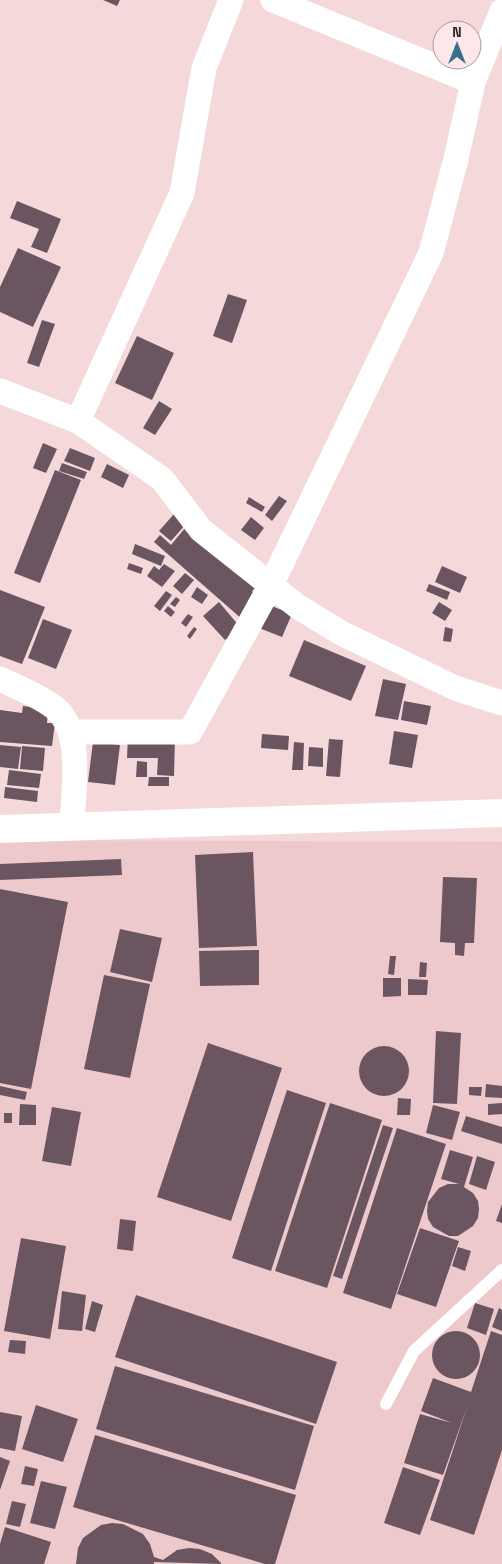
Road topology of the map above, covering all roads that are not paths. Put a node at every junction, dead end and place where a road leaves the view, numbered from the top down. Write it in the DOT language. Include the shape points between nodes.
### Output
graph roads {
  1 [pos="231,0"];
  2 [pos="273,0"];
  3 [pos="502,10"];
  4 [pos="473,82"];
  5 [pos="0,391"];
  6 [pos="78,421"];
  7 [pos="271,586"];
  8 [pos="0,680"];
  9 [pos="502,703"];
  10 [pos="72,732"];
  11 [pos="502,813"];
  12 [pos="72,826"];
  13 [pos="0,829"];
  14 [pos="502,1270"];
  15 [pos="386,1404"];
  1 -- 6 [label="street" via="204,68 182,193"];
  2 -- 4 [label="street"];
  3 -- 4 [label="street"];
  4 -- 7 [label="street" via="431,254"];
  5 -- 6 [label="street"];
  6 -- 7 [label="street" via="162,479 201,530"];
  7 -- 9 [label="street" via="341,633 455,688"];
  7 -- 10 [label="street" via="190,732"];
  8 -- 10 [label="street" via="36,695 56,709"];
  10 -- 12 [label="street" via="75,763"];
  11 -- 12 [label="street"];
  12 -- 13 [label="street"];
  14 -- 15 [label="lane" via="414,1351"];
}
